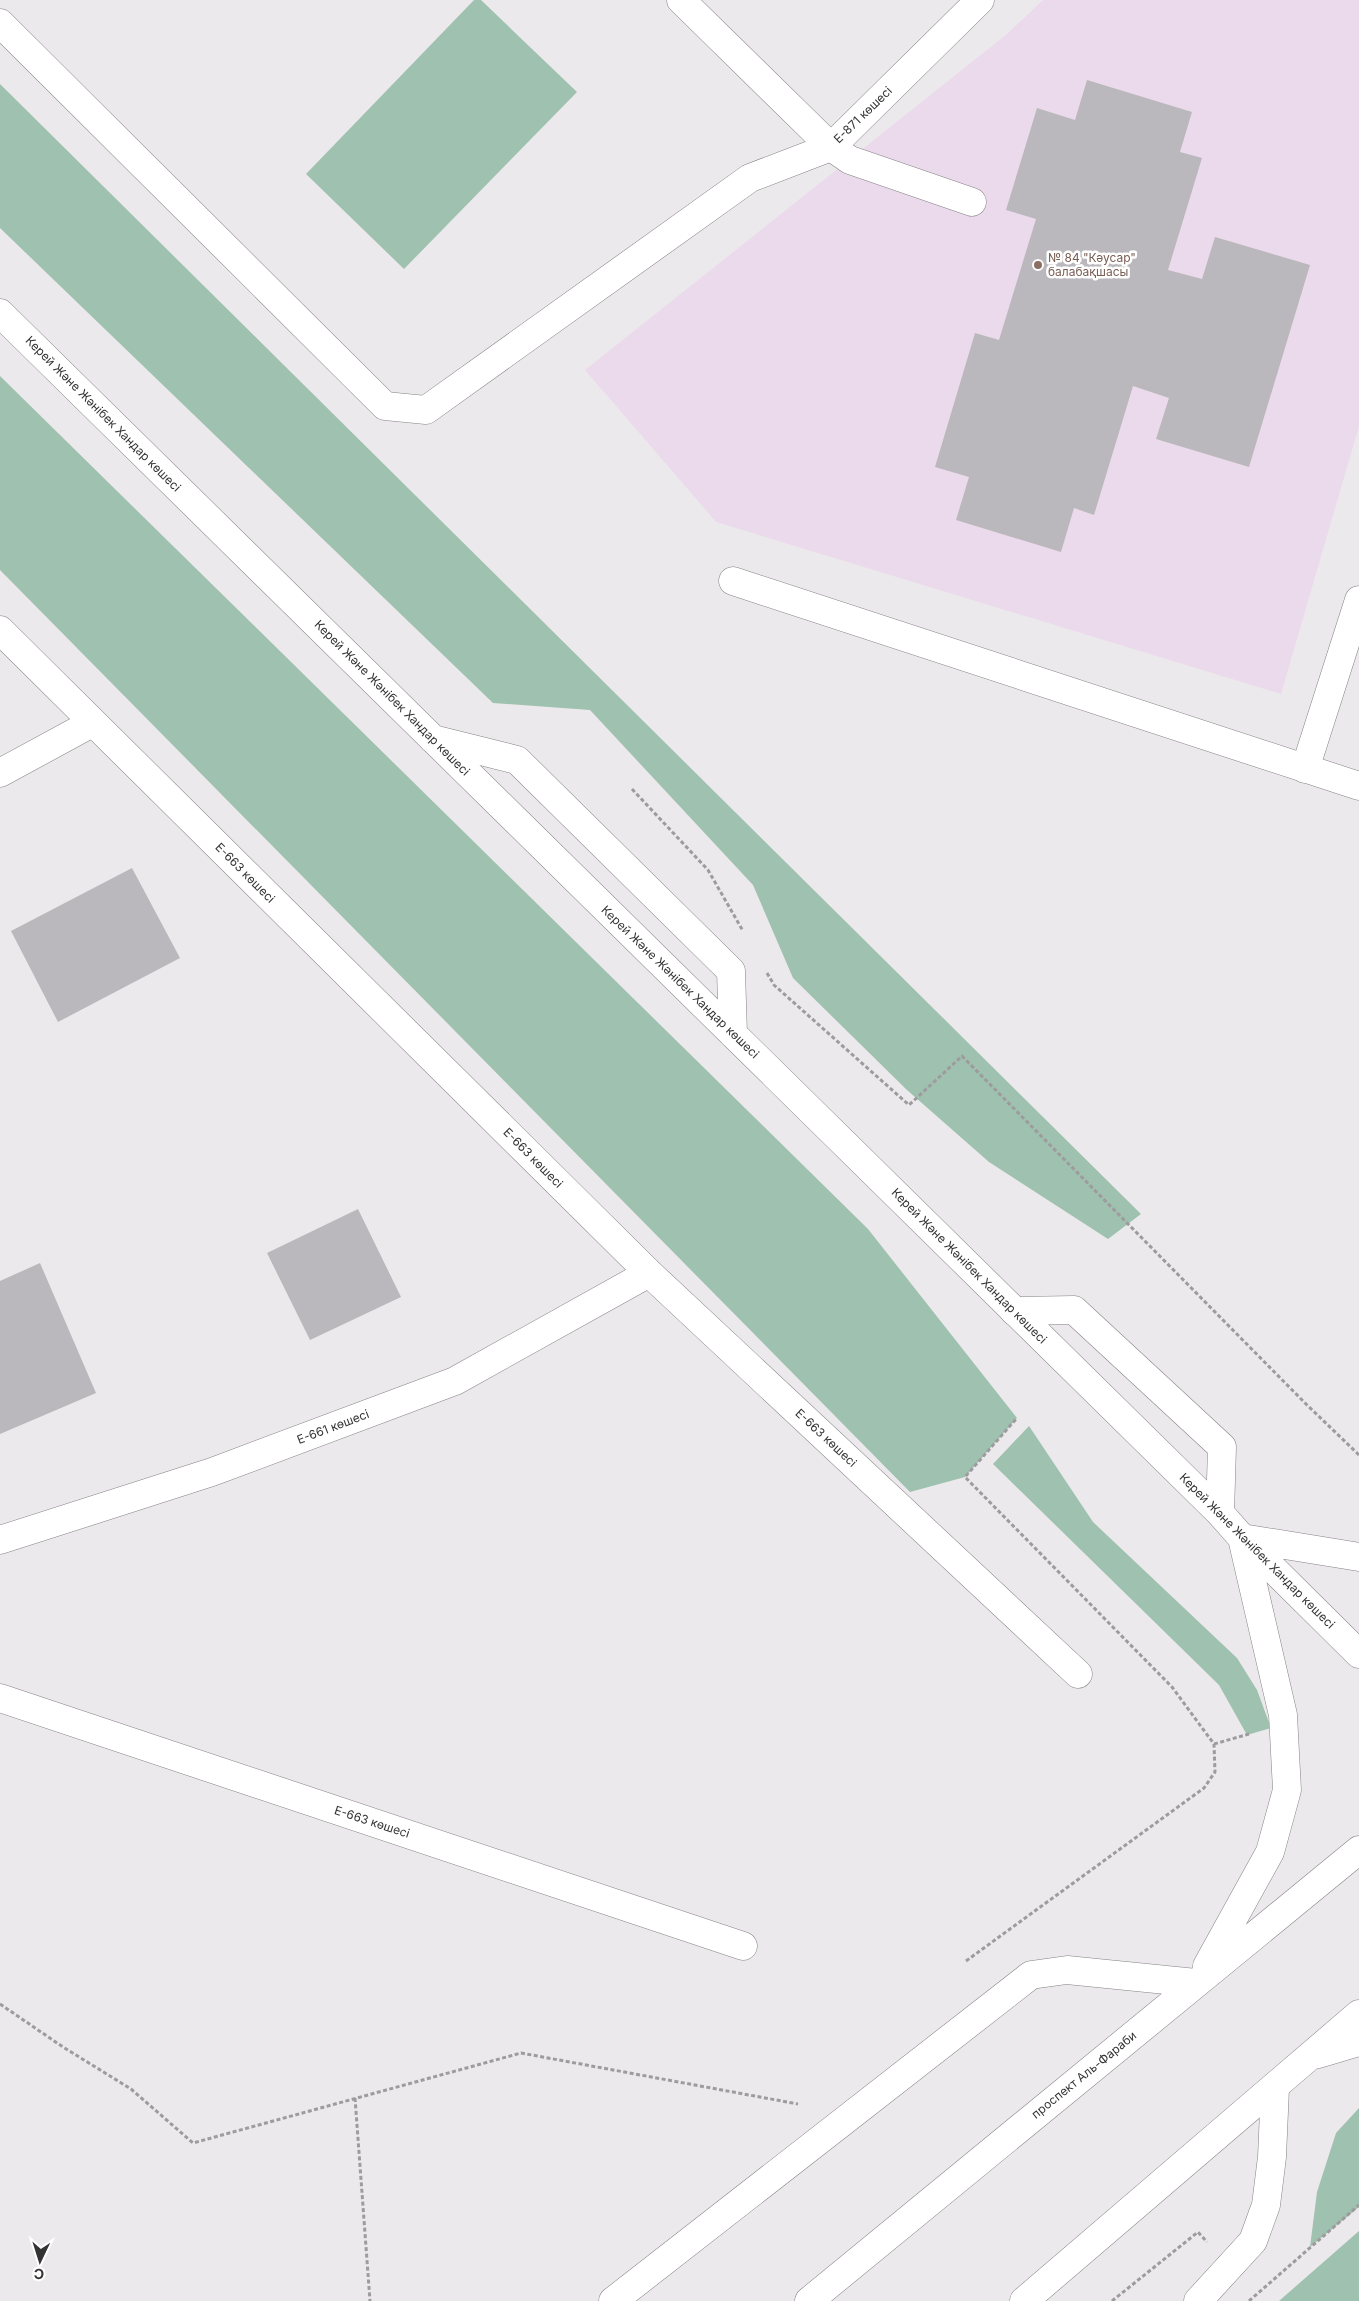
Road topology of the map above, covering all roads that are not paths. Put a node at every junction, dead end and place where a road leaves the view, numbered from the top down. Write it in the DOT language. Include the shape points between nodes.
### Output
graph roads {
  1 [pos="681,0"];
  2 [pos="980,0"];
  3 [pos="0,23"];
  4 [pos="831,146"];
  5 [pos="972,202"];
  6 [pos="0,313"];
  7 [pos="733,581"];
  8 [pos="1359,600"];
  9 [pos="0,630"];
  10 [pos="92,723"];
  11 [pos="433,739"];
  12 [pos="1305,769"];
  13 [pos="0,773"];
  14 [pos="1359,786"];
  15 [pos="733,1034"];
  16 [pos="649,1273"];
  17 [pos="1014,1311"];
  18 [pos="1220,1513"];
  19 [pos="1242,1538"];
  20 [pos="0,1540"];
  21 [pos="1359,1557"];
  22 [pos="1359,1654"];
  23 [pos="1078,1674"];
  24 [pos="0,1698"];
  25 [pos="1359,1850"];
  26 [pos="743,1946"];
  27 [pos="1196,1983"];
  28 [pos="1359,2014"];
  29 [pos="1359,2042"];
  30 [pos="1307,2058"];
  31 [pos="1275,2088"];
  32 [pos="613,2301"];
  33 [pos="809,2301"];
  34 [pos="1024,2301"];
  35 [pos="1198,2301"];
  1 -- 4 [label="street, Е-871 көшесі"];
  2 -- 4 [label="street, Е-871 көшесі"];
  3 -- 4 [label="street" via="386,406 426,410 750,178"];
  4 -- 5 [label="street" via="850,160"];
  6 -- 11 [label="street, Керей Және Жәнібек Хандар көшесі"];
  7 -- 12 [label="street"];
  8 -- 12 [label="street"];
  9 -- 10 [label="street, Е-663 көшесі"];
  10 -- 13 [label="street"];
  10 -- 16 [label="street, Е-663 көшесі"];
  11 -- 15 [label="street, Керей Және Жәнібек Хандар көшесі"];
  11 -- 15 [label="street" via="517,760 731,971"];
  12 -- 14 [label="street"];
  15 -- 17 [label="street, Керей Және Жәнібек Хандар көшесі"];
  16 -- 20 [label="street, Е-661 көшесі" via="455,1381 212,1472"];
  16 -- 23 [label="street, Е-663 көшесі"];
  17 -- 18 [label="street, Керей Және Жәнібек Хандар көшесі"];
  17 -- 18 [label="street" via="1074,1310 1222,1447"];
  18 -- 19 [label="street, Керей Және Жәнібек Хандар көшесі"];
  19 -- 21 [label="street"];
  19 -- 22 [label="street, Керей Және Жәнібек Хандар көшесі"];
  19 -- 27 [label="street" via="1284,1714 1288,1790 1270,1852"];
  24 -- 26 [label="street, Е-663 көшесі"];
  25 -- 27 [label="street, проспект Аль-Фараби"];
  27 -- 32 [label="street" via="1067,1970 1031,1975"];
  27 -- 33 [label="street, проспект Аль-Фараби"];
  28 -- 30 [label="street"];
  29 -- 30 [label="street"];
  30 -- 31 [label="street"];
  31 -- 34 [label="street"];
  31 -- 35 [label="street" via="1266,2205 1253,2242"];
}
